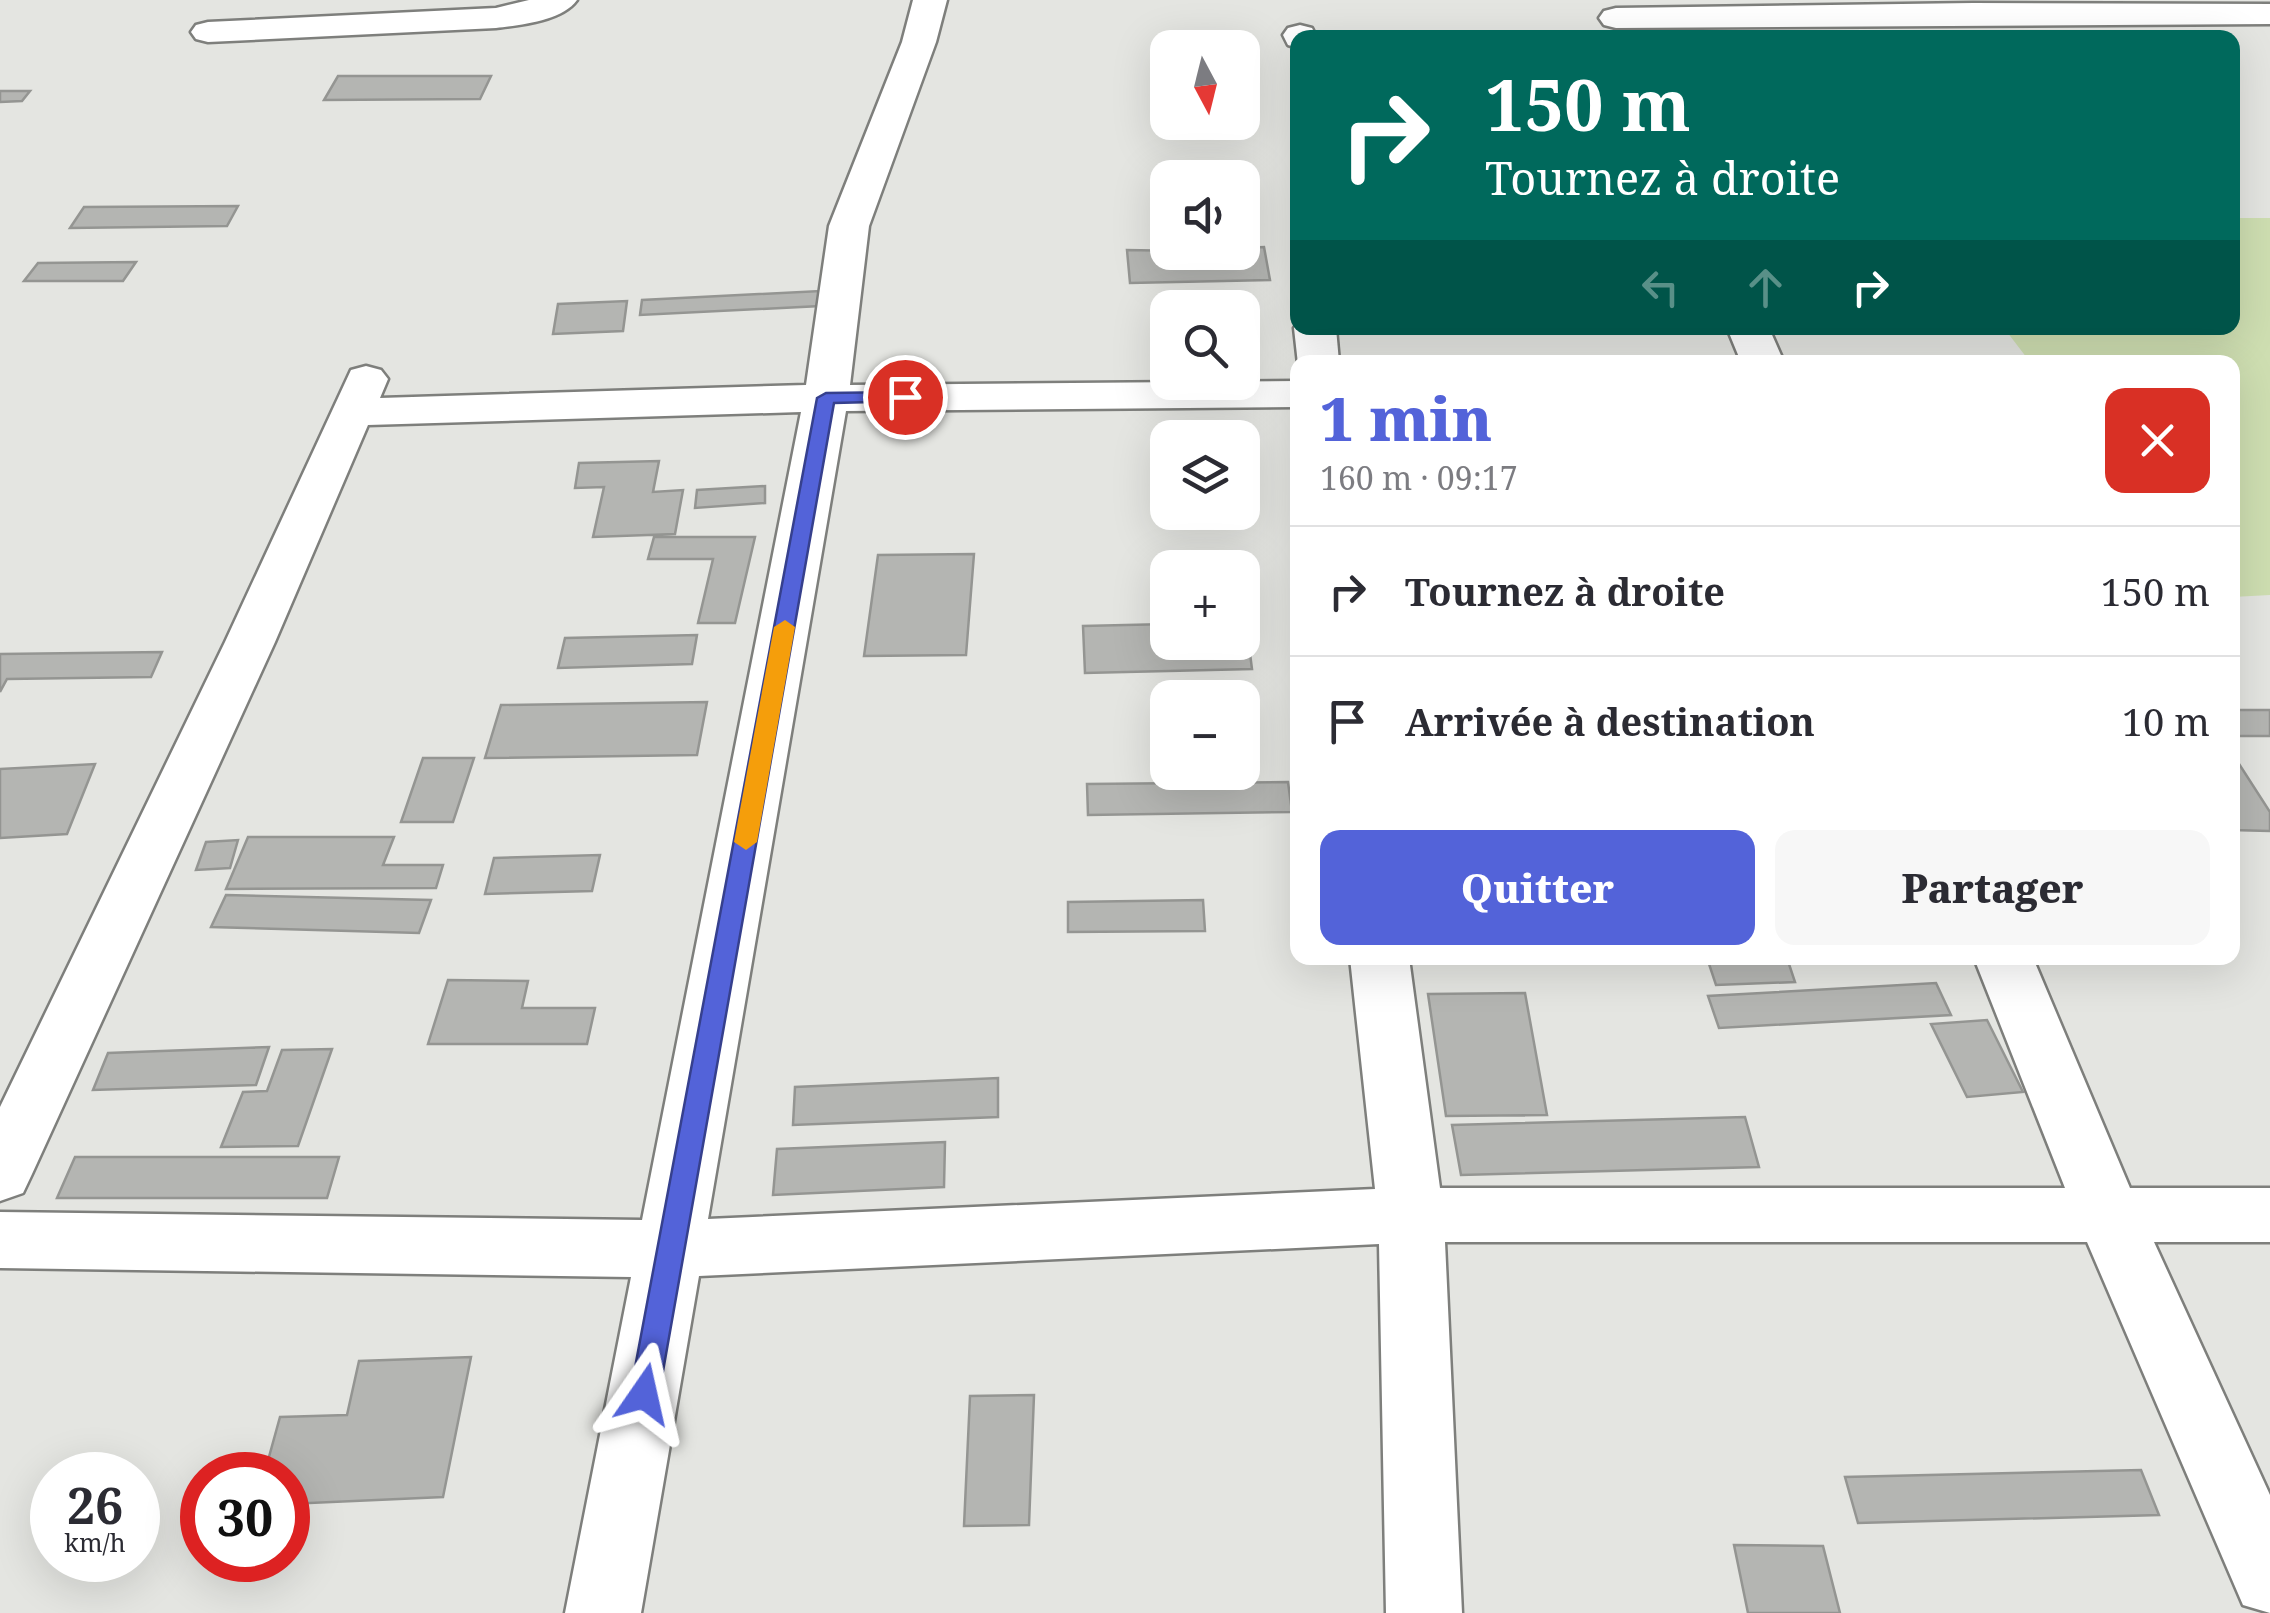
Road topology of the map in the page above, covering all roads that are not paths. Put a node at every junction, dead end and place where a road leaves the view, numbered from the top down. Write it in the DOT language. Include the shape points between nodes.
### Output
graph roads {
  1 [pos="560,0"];
  2 [pos="930,0"];
  3 [pos="1970,6"];
  4 [pos="2270,14"];
  5 [pos="1619,18"];
  6 [pos="208,32"];
  7 [pos="1290,394"];
  8 [pos="826,398"];
  9 [pos="1380,965"];
  10 [pos="2007,965"];
  11 [pos="0,1174"];
  12 [pos="1411,1215"];
  13 [pos="2270,1215"];
  14 [pos="2108,1216"];
  15 [pos="0,1240"];
  16 [pos="672,1249"];
  17 [pos="2270,1580"];
  18 [pos="603,1613"];
  19 [pos="1424,1613"];
  1 -- 6 [label="street" via="496,18"];
  2 -- 8 [label="street" via="849,226"];
  3 -- 4 [label="street"];
  3 -- 5 [label="street"];
  7 -- 8 [label="street"];
  8 -- 11 [label="street" via="359,396"];
  8 -- 16 [label="street"];
  9 -- 12 [label="street"];
  10 -- 14 [label="street"];
  12 -- 14 [label="street"];
  12 -- 16 [label="street"];
  12 -- 19 [label="street"];
  13 -- 14 [label="street"];
  14 -- 17 [label="street"];
  15 -- 16 [label="street"];
  16 -- 18 [label="street"];
}
